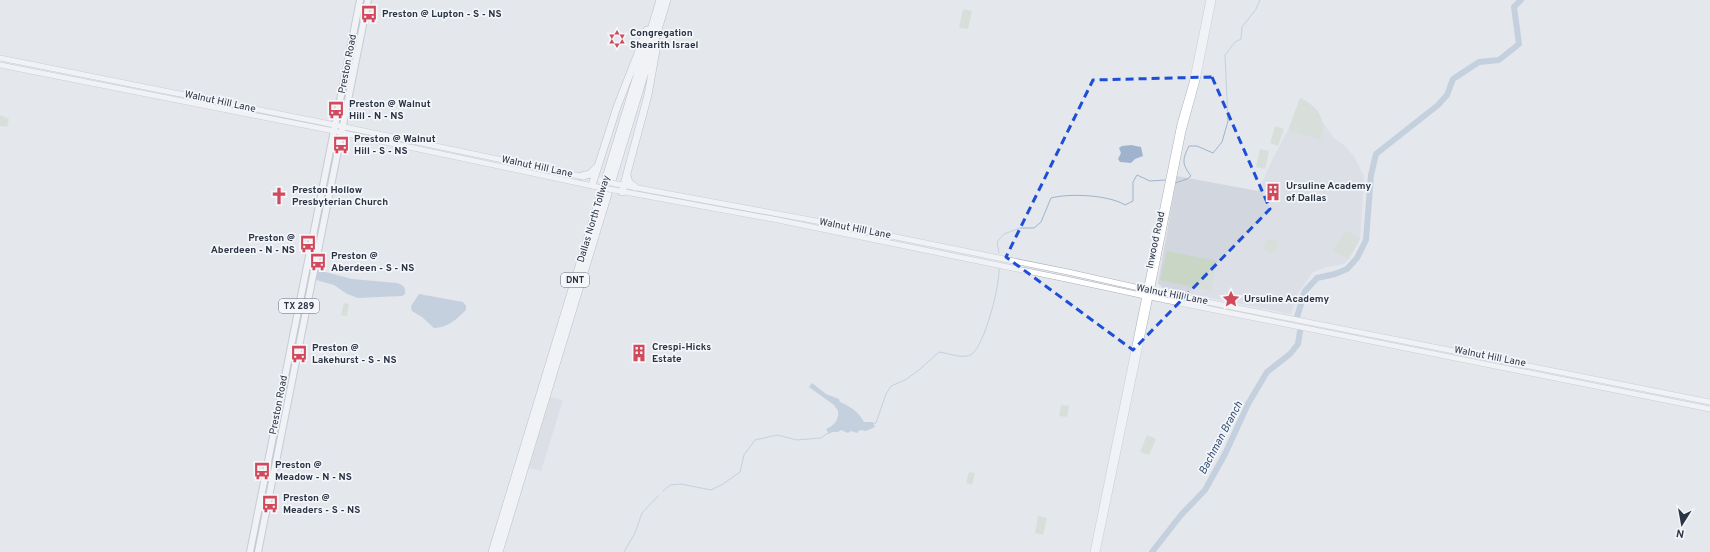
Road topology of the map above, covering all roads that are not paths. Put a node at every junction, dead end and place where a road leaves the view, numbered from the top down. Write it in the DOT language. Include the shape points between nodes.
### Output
graph roads {
  1 [pos="360,0"];
  2 [pos="368,0"];
  3 [pos="660,0"];
  4 [pos="667,0"];
  5 [pos="1209,0"];
  6 [pos="1213,0"];
  7 [pos="658,8"];
  8 [pos="1210,9"];
  9 [pos="661,19"];
  10 [pos="0,58"];
  11 [pos="30,64"];
  12 [pos="0,66"];
  13 [pos="29,71"];
  14 [pos="203,98"];
  15 [pos="201,106"];
  16 [pos="260,110"];
  17 [pos="258,117"];
  18 [pos="339,125"];
  19 [pos="337,132"];
  20 [pos="598,166"];
  21 [pos="547,168"];
  22 [pos="627,172"];
  23 [pos="546,175"];
  24 [pos="582,176"];
  25 [pos="596,183"];
  26 [pos="635,187"];
  27 [pos="619,188"];
  28 [pos="319,223"];
  29 [pos="1149,290"];
  30 [pos="1148,297"];
  31 [pos="1212,302"];
  32 [pos="1211,309"];
  33 [pos="1515,362"];
  34 [pos="1514,369"];
  35 [pos="1600,380"];
  36 [pos="1598,386"];
  37 [pos="1694,399"];
  38 [pos="1710,402"];
  39 [pos="1692,406"];
  40 [pos="1710,409"];
  41 [pos="1101,525"];
  42 [pos="250,552"];
  43 [pos="258,552"];
  44 [pos="492,552"];
  45 [pos="499,552"];
  46 [pos="1093,552"];
  47 [pos="1097,552"];
  1 -- 18 [label="main road, Preston Road / TX 289"];
  2 -- 18 [label="main road, Preston Road / TX 289"];
  3 -- 7 [label="highway, Dallas North Tollway / DNT"];
  4 -- 9 [label="highway, Dallas North Tollway / DNT"];
  5 -- 8 [label="main road, Inwood Road"];
  6 -- 8 [label="main road, Inwood Road"];
  7 -- 20 [label="highway" via="638,50"];
  7 -- 44 [label="highway, Dallas North Tollway / DNT"];
  8 -- 29 [label="main road, Inwood Road" via="1180,124 1176,157"];
  9 -- 22 [label="highway" via="649,89"];
  9 -- 45 [label="highway, Dallas North Tollway / DNT"];
  10 -- 11 [label="main road, Walnut Hill Lane"];
  11 -- 13 [label="main road"];
  11 -- 14 [label="main road, Walnut Hill Lane"];
  12 -- 13 [label="main road, Walnut Hill Lane"];
  13 -- 15 [label="main road, Walnut Hill Lane"];
  14 -- 15 [label="main road"];
  14 -- 16 [label="main road, Walnut Hill Lane"];
  15 -- 17 [label="main road, Walnut Hill Lane"];
  16 -- 17 [label="main road"];
  16 -- 18 [label="main road, Walnut Hill Lane"];
  17 -- 19 [label="main road, Walnut Hill Lane"];
  18 -- 19 [label="main road, Preston Road / TX 289"];
  18 -- 21 [label="main road, Walnut Hill Lane"];
  19 -- 23 [label="main road, Walnut Hill Lane"];
  19 -- 28 [label="main road, Preston Road / TX 289"];
  20 -- 24 [label="highway" via="590,174"];
  20 -- 25 [label="highway"];
  21 -- 23 [label="main road"];
  21 -- 24 [label="main road, Walnut Hill Lane"];
  22 -- 26 [label="highway" via="629,184"];
  22 -- 27 [label="highway"];
  23 -- 25 [label="main road, Walnut Hill Lane"];
  24 -- 25 [label="main road, Walnut Hill Lane"];
  25 -- 27 [label="main road, Walnut Hill Lane, bridge"];
  26 -- 27 [label="main road, Walnut Hill Lane"];
  26 -- 29 [label="main road, Walnut Hill Lane" via="806,219"];
  27 -- 30 [label="main road, Walnut Hill Lane" via="1066,278"];
  28 -- 42 [label="main road, Preston Road / TX 289"];
  28 -- 43 [label="main road, Preston Road / TX 289"];
  29 -- 30 [label="main road, Inwood Road"];
  29 -- 31 [label="main road, Walnut Hill Lane"];
  30 -- 32 [label="main road, Walnut Hill Lane"];
  30 -- 41 [label="main road, Inwood Road"];
  31 -- 32 [label="main road"];
  31 -- 33 [label="main road, Walnut Hill Lane"];
  32 -- 34 [label="main road, Walnut Hill Lane"];
  33 -- 34 [label="main road"];
  33 -- 35 [label="main road, Walnut Hill Lane"];
  34 -- 36 [label="main road, Walnut Hill Lane"];
  35 -- 36 [label="main road"];
  35 -- 37 [label="main road, Walnut Hill Lane"];
  36 -- 39 [label="main road, Walnut Hill Lane"];
  37 -- 38 [label="main road, Walnut Hill Lane"];
  37 -- 39 [label="main road"];
  39 -- 40 [label="main road, Walnut Hill Lane"];
  41 -- 46 [label="main road, Inwood Road"];
  41 -- 47 [label="main road, Inwood Road"];
}
